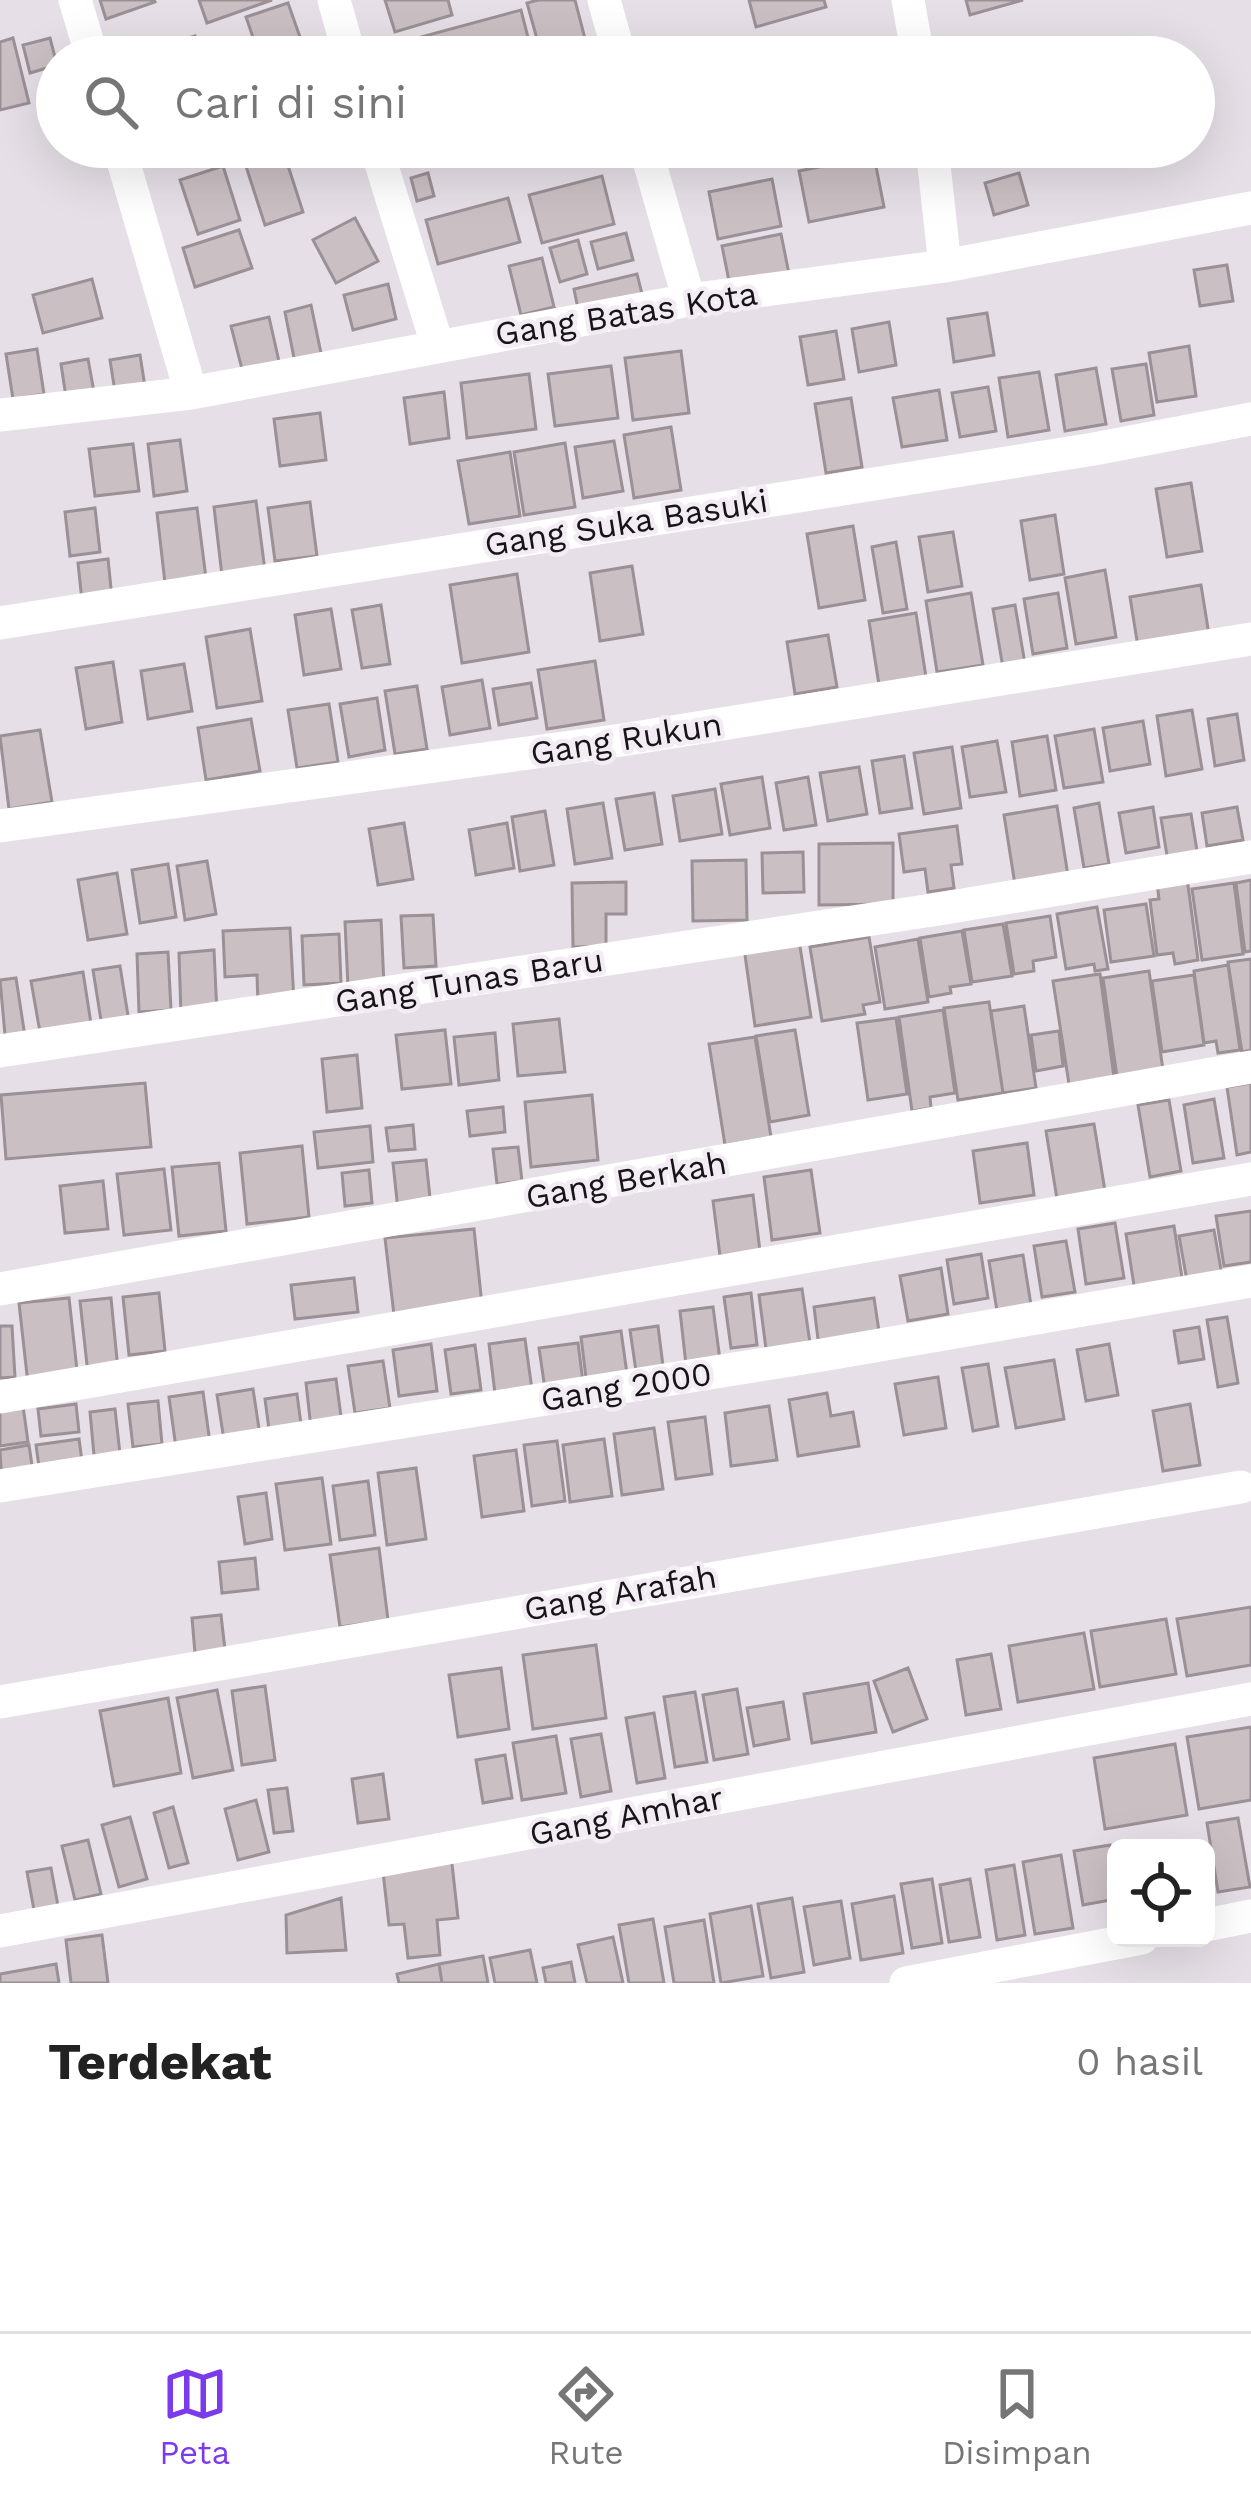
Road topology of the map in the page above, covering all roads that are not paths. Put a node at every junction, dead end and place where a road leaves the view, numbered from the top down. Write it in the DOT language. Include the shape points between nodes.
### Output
graph roads {
  1 [pos="76,0"];
  2 [pos="334,0"];
  3 [pos="604,0"];
  4 [pos="908,0"];
  5 [pos="86,36"];
  6 [pos="344,36"];
  7 [pos="614,36"];
  8 [pos="914,36"];
  9 [pos="125,168"];
  10 [pos="383,168"];
  11 [pos="652,168"];
  12 [pos="934,168"];
  13 [pos="1251,208"];
  14 [pos="945,266"];
  15 [pos="688,300"];
  16 [pos="437,344"];
  17 [pos="191,393"];
  18 [pos="0,416"];
  19 [pos="1251,419"];
  20 [pos="0,623"];
  21 [pos="1251,638"];
  22 [pos="0,826"];
  23 [pos="1251,857"];
  24 [pos="0,1051"];
  25 [pos="1251,1067"];
  26 [pos="1251,1179"];
  27 [pos="1251,1281"];
  28 [pos="0,1289"];
  29 [pos="0,1397"];
  30 [pos="0,1486"];
  31 [pos="1241,1487"];
  32 [pos="1251,1699"];
  33 [pos="0,1702"];
  34 [pos="1251,1916"];
  35 [pos="1215,1923"];
  36 [pos="0,1931"];
  37 [pos="1107,1945"];
  38 [pos="906,1983"];
  1 -- 5 [label="street"];
  2 -- 6 [label="street"];
  3 -- 7 [label="street"];
  4 -- 8 [label="street"];
  9 -- 17 [label="street"];
  10 -- 16 [label="street"];
  11 -- 15 [label="street"];
  12 -- 14 [label="street"];
  13 -- 14 [label="street, Gang Batas Kota"];
  14 -- 15 [label="street, Gang Batas Kota"];
  15 -- 16 [label="street, Gang Batas Kota"];
  16 -- 17 [label="street, Gang Batas Kota"];
  17 -- 18 [label="street, Gang Batas Kota"];
  19 -- 20 [label="street, Gang Suka Basuki"];
  21 -- 22 [label="street, Gang Rukun" via="622,740"];
  23 -- 24 [label="street, Gang Tunas Baru"];
  25 -- 28 [label="street, Gang Berkah"];
  26 -- 29 [label="street"];
  27 -- 30 [label="street, Gang 2000"];
  31 -- 33 [label="street, Gang Arafah"];
  32 -- 36 [label="street, Gang Amhar"];
  34 -- 35 [label="street"];
  37 -- 38 [label="street"];
}
